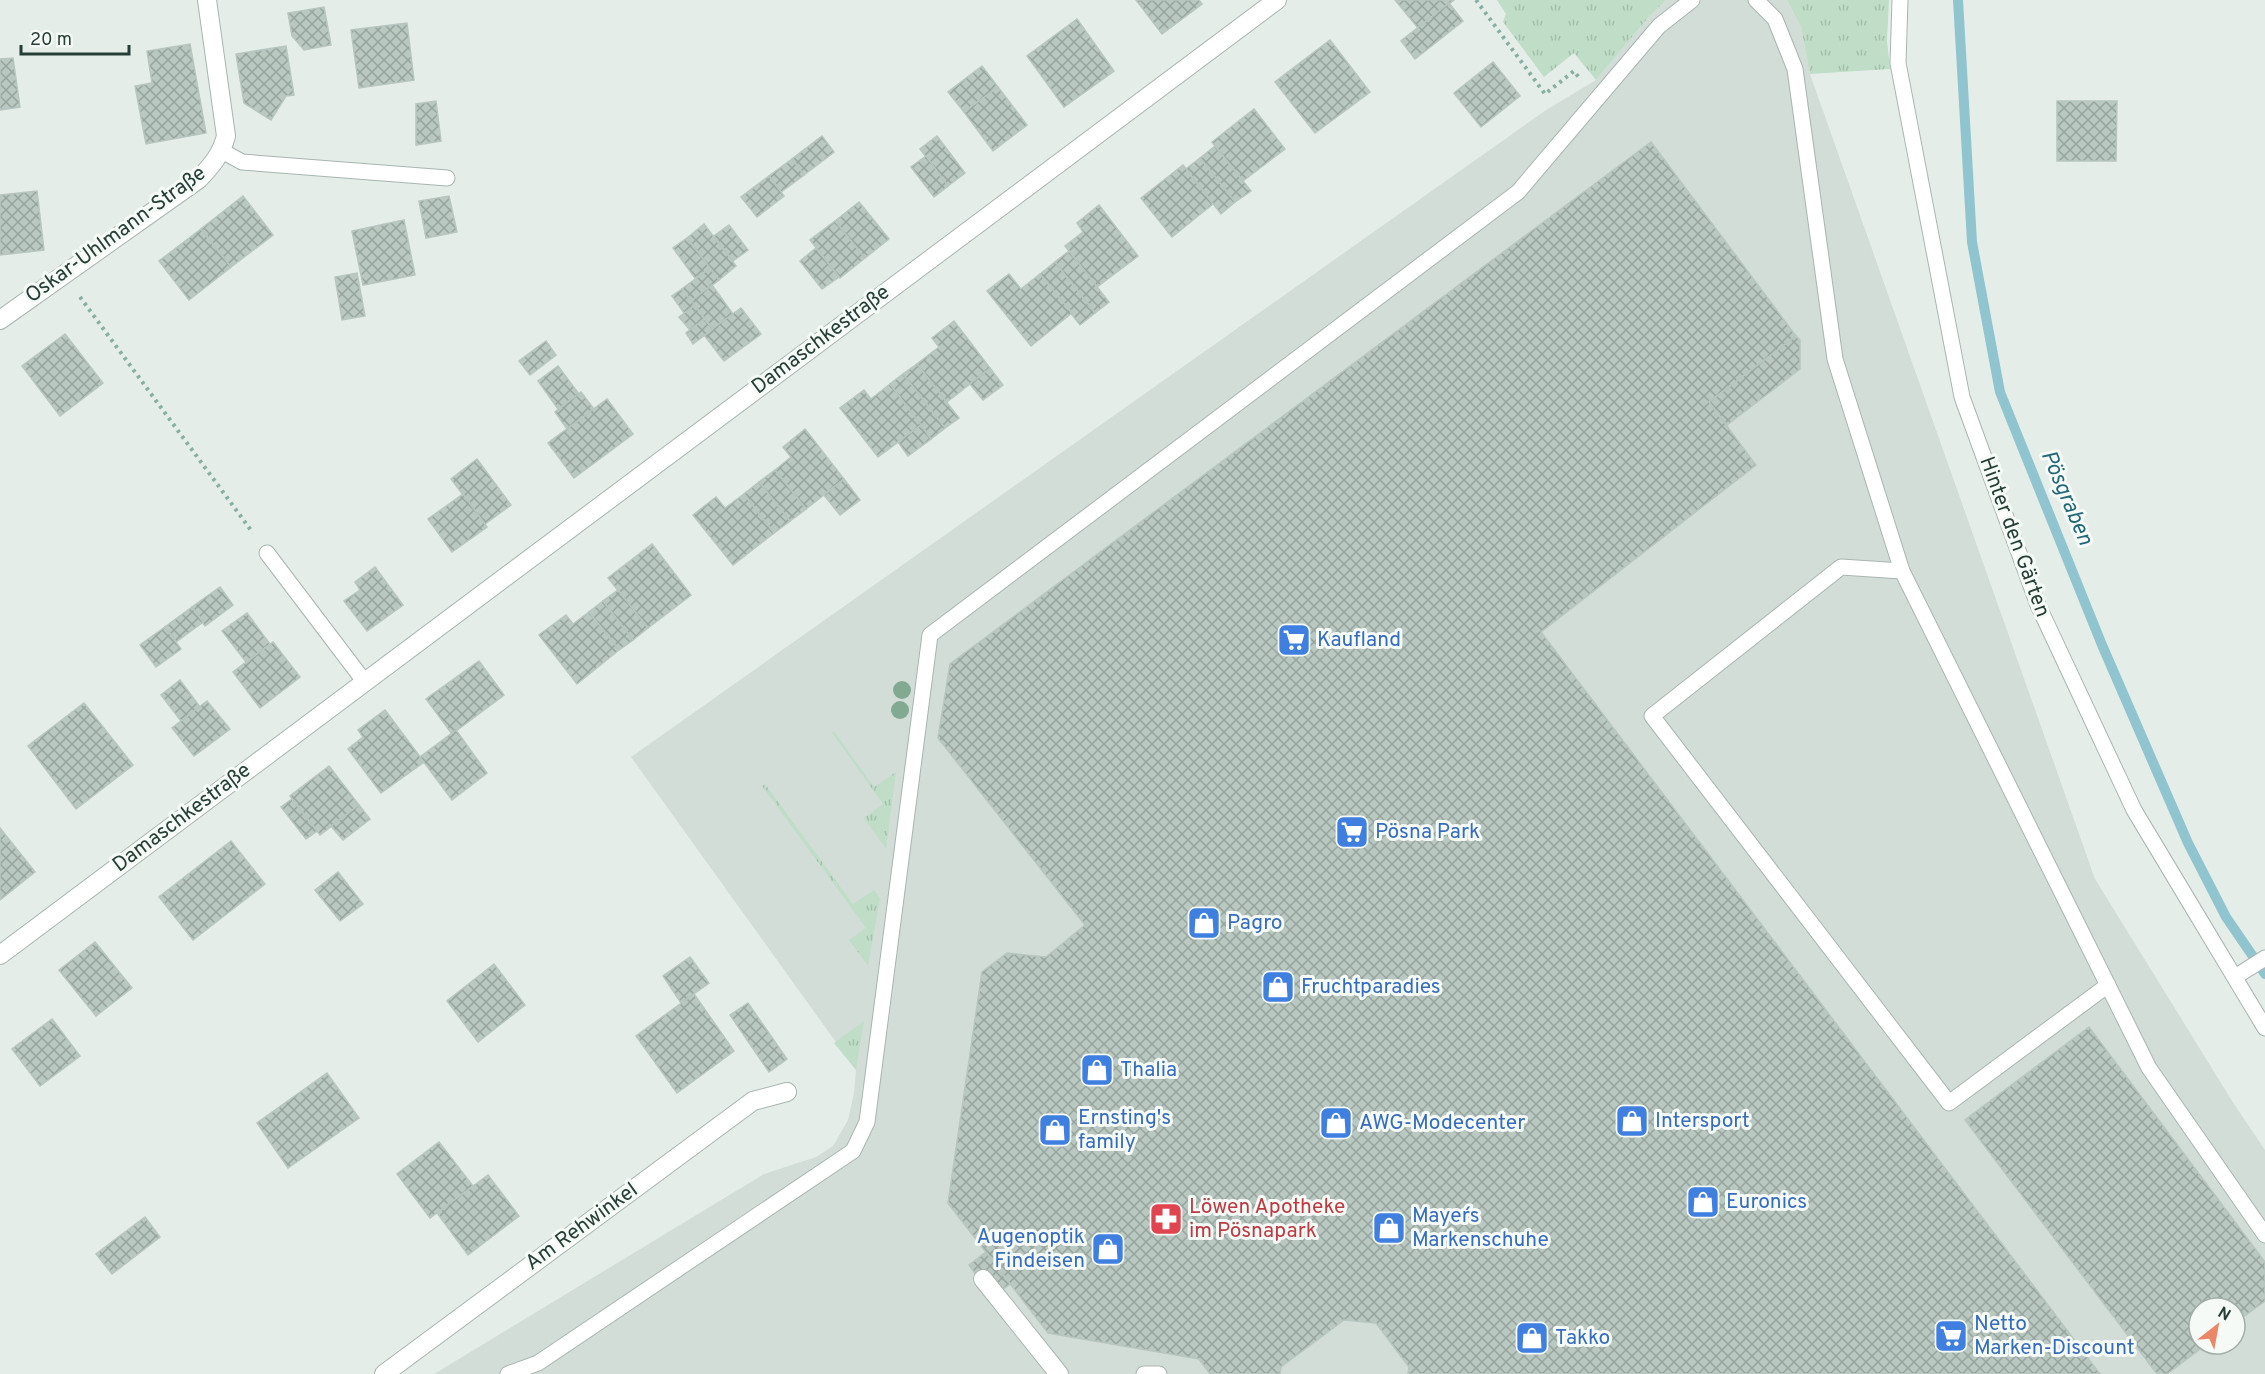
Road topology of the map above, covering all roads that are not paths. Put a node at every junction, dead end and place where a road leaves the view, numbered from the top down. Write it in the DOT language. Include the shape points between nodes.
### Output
graph roads {
  1 [pos="207,0"];
  2 [pos="1277,0"];
  3 [pos="1692,0"];
  4 [pos="1756,0"];
  5 [pos="1900,0"];
  6 [pos="222,151"];
  7 [pos="447,178"];
  8 [pos="0,320"];
  9 [pos="267,553"];
  10 [pos="1902,571"];
  11 [pos="364,681"];
  12 [pos="0,955"];
  13 [pos="2265,958"];
  14 [pos="2235,977"];
  15 [pos="2108,985"];
  16 [pos="2265,1028"];
  17 [pos="787,1092"];
  18 [pos="2265,1235"];
  19 [pos="983,1280"];
  20 [pos="542,1369"];
  21 [pos="384,1374"];
  22 [pos="508,1374"];
  23 [pos="1059,1374"];
  24 [pos="1144,1374"];
  25 [pos="1159,1374"];
  1 -- 6 [label="street, Oskar-Uhlmann-Straße" via="225,115"];
  2 -- 11 [label="street, Damaschkestraße"];
  3 -- 20 [label="lane" via="1659,26 1518,192 930,635 867,1122 853,1151"];
  4 -- 10 [label="lane" via="1775,19 1795,69 1835,359"];
  5 -- 14 [label="lane, Hinter den Gärten" via="1898,63 1962,397 2038,605 2113,767 2134,810"];
  6 -- 7 [label="lane" via="242,162"];
  6 -- 8 [label="street, Oskar-Uhlmann-Straße" via="199,179"];
  9 -- 11 [label="lane"];
  10 -- 15 [label="lane"];
  10 -- 15 [label="lane" via="1841,567 1652,716 1949,1103"];
  11 -- 12 [label="street, Damaschkestraße"];
  13 -- 14 [label="lane"];
  14 -- 16 [label="lane, Hinter den Gärten"];
  15 -- 18 [label="lane" via="2149,1068"];
  17 -- 21 [label="street, Am Rehwinkel" via="753,1101"];
  19 -- 23 [label="street"];
  20 -- 22 [label="lane"];
  24 -- 25 [label="lane"];
}
